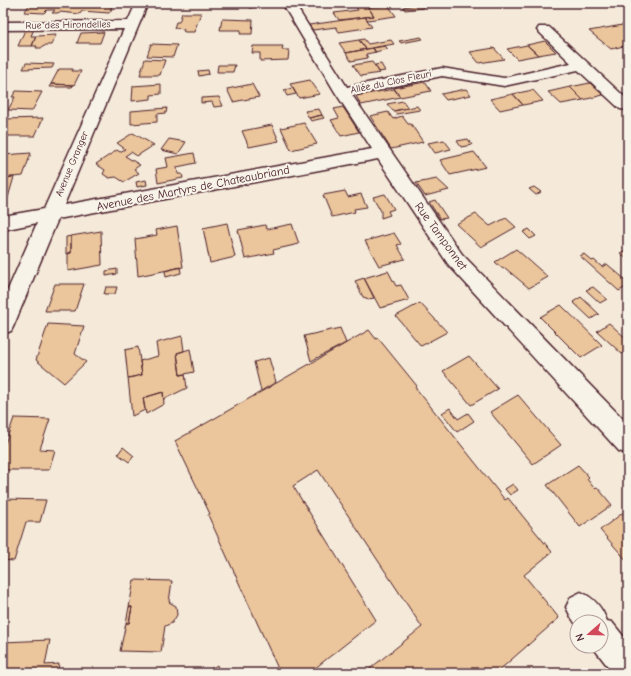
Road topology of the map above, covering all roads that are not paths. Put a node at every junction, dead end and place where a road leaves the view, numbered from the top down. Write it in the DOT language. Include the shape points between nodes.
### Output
graph roads {
  1 [pos="142,3"];
  2 [pos="288,3"];
  3 [pos="132,25"];
  4 [pos="3,26"];
  5 [pos="544,30"];
  6 [pos="581,65"];
  7 [pos="343,92"];
  8 [pos="626,106"];
  9 [pos="384,152"];
  10 [pos="50,215"];
  11 [pos="3,223"];
  12 [pos="3,325"];
  13 [pos="628,442"];
  14 [pos="609,643"];
  15 [pos="628,667"];
  1 -- 3 [label="street, Avenue Granger"];
  2 -- 7 [label="street, Rue Tamponnet"];
  3 -- 4 [label="street, Rue des Hirondelles"];
  3 -- 10 [label="street, Avenue Granger"];
  5 -- 6 [label="street"];
  6 -- 7 [label="street, Allée du Clos Fleuri" via="504,82 442,72"];
  6 -- 8 [label="street"];
  7 -- 9 [label="street, Rue Tamponnet"];
  9 -- 10 [label="street, Avenue des Martyrs de Chateaubriand"];
  9 -- 13 [label="street, Rue Tamponnet" via="456,259"];
  10 -- 11 [label="street, Avenue des Martyrs de Chateaubriand"];
  10 -- 12 [label="street, Avenue Granger"];
  14 -- 15 [label="street"];
}
